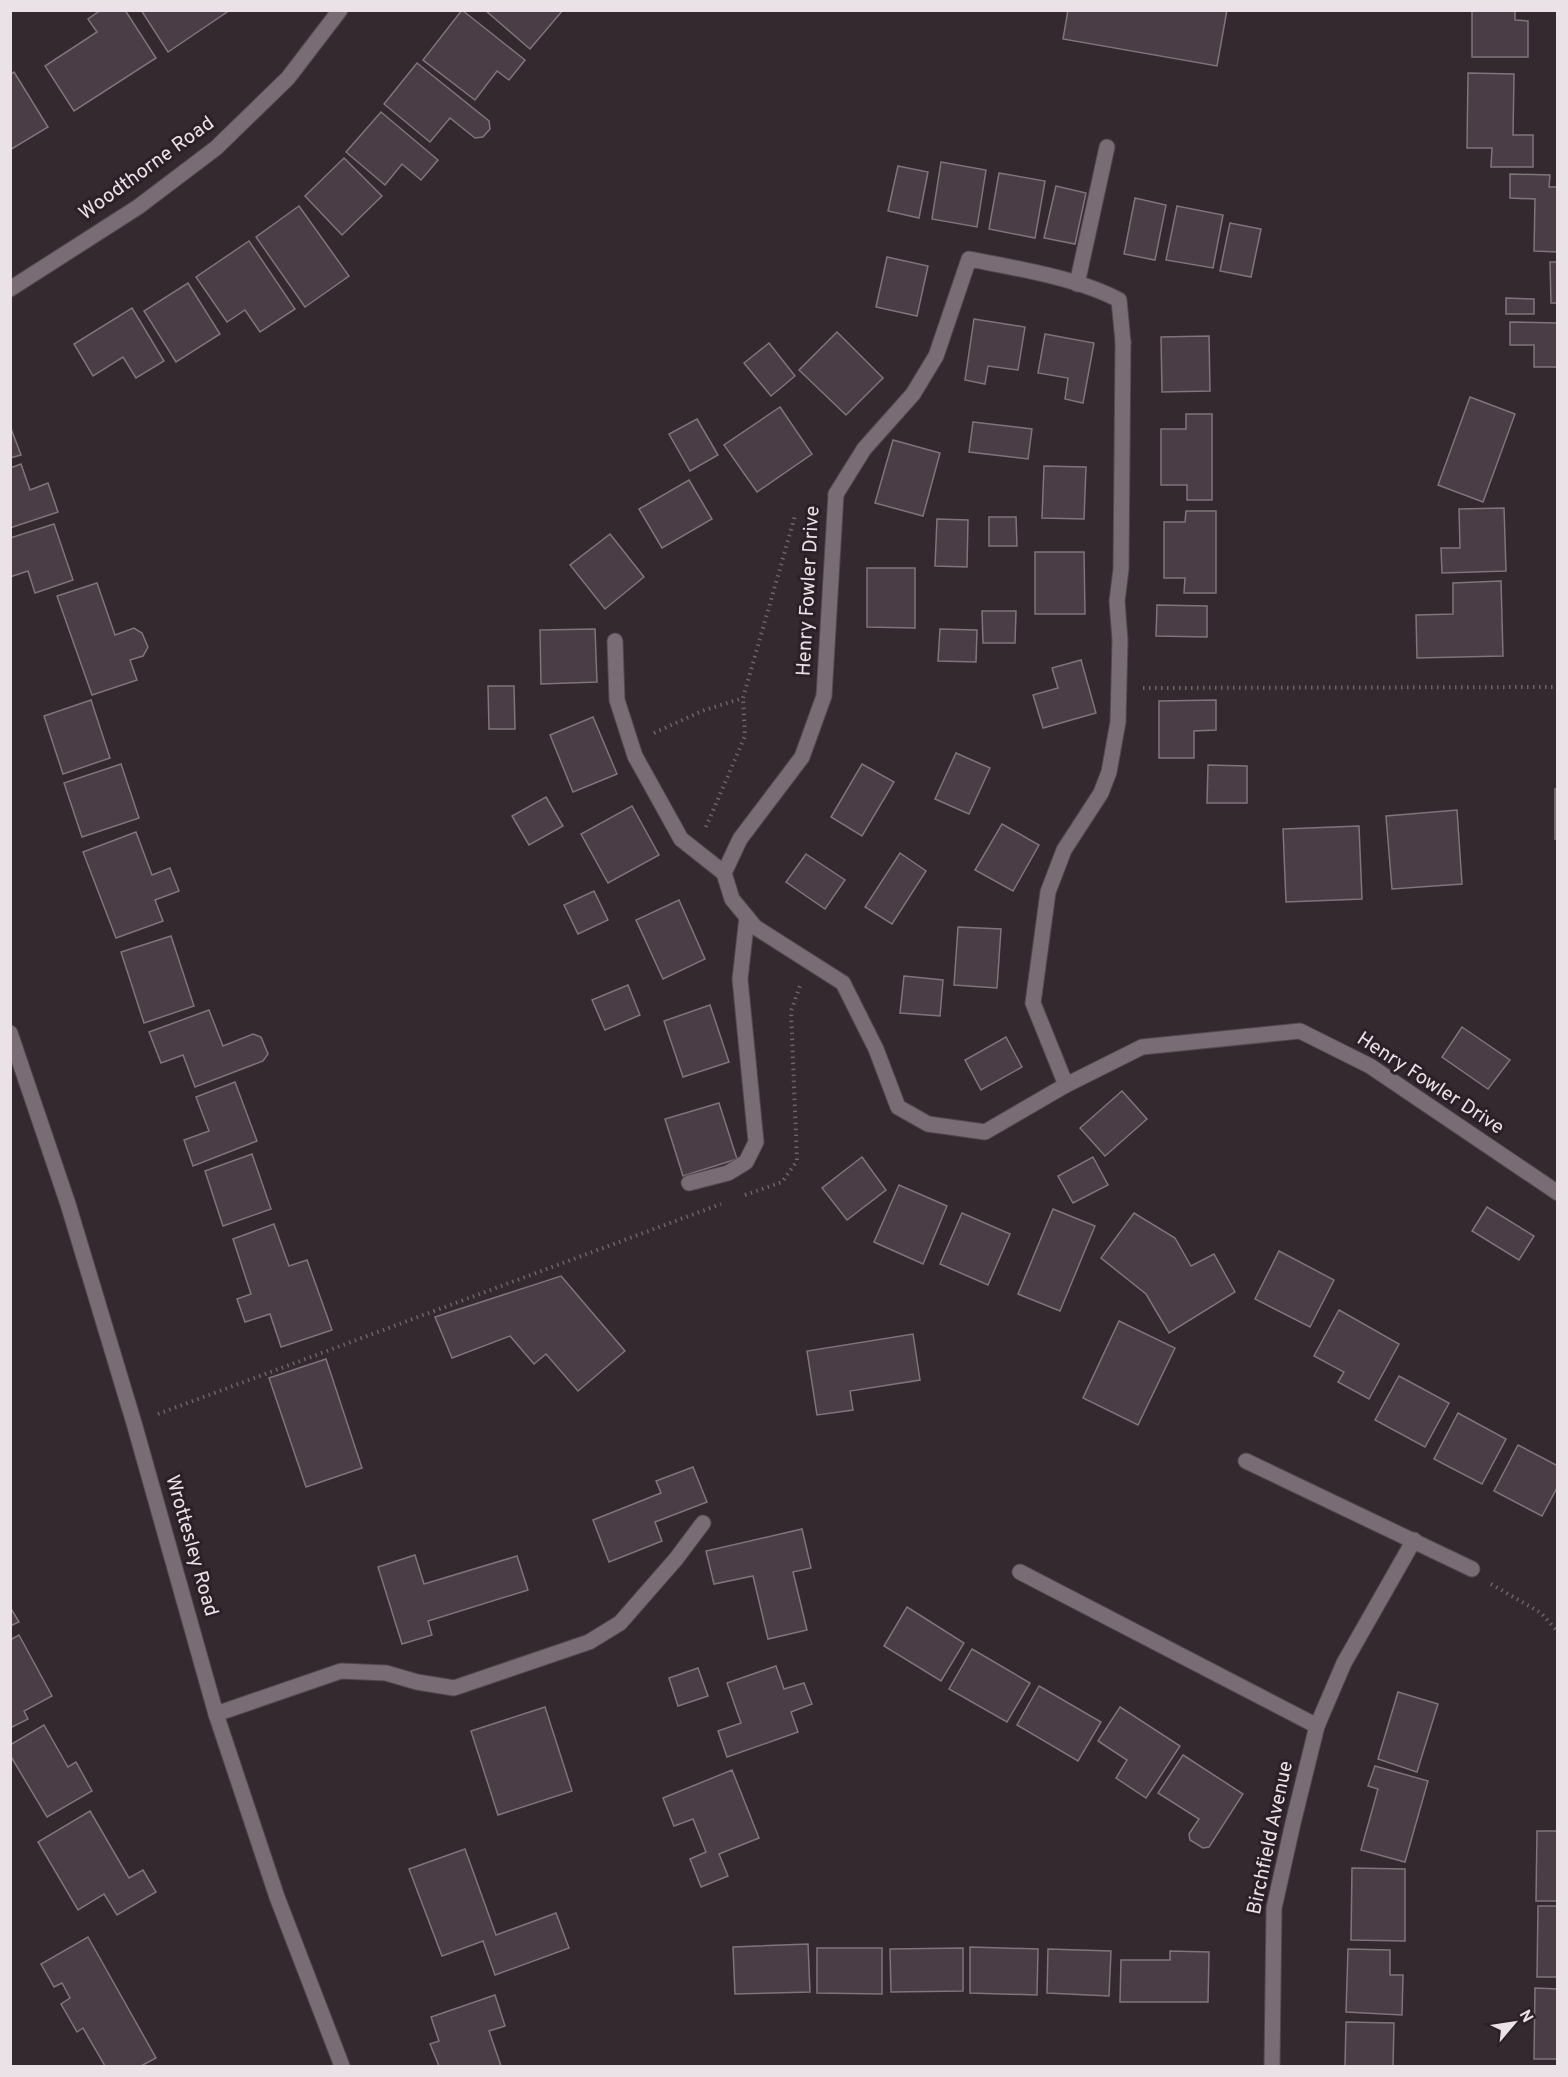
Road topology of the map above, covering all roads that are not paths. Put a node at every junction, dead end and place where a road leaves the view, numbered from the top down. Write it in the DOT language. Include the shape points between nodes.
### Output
graph roads {
  1 [pos="340,10"];
  2 [pos="1107,147"];
  3 [pos="1077,284"];
  4 [pos="10,289"];
  5 [pos="615,641"];
  6 [pos="724,873"];
  7 [pos="747,917"];
  8 [pos="10,1032"];
  9 [pos="1065,1085"];
  10 [pos="690,1183"];
  11 [pos="1557,1193"];
  12 [pos="1246,1461"];
  13 [pos="703,1523"];
  14 [pos="1414,1540"];
  15 [pos="1472,1569"];
  16 [pos="1020,1572"];
  17 [pos="216,1714"];
  18 [pos="1317,1726"];
  19 [pos="342,2067"];
  20 [pos="1272,2067"];
  1 -- 4 [label="street, Woodthorne Road" via="288,78 216,148 138,207"];
  2 -- 3 [label="street"];
  3 -- 6 [label="street, Henry Fowler Drive" via="969,259 936,356 913,394 864,449 836,494 824,696 802,757 740,839"];
  3 -- 9 [label="street, Henry Fowler Drive" via="1119,300 1124,342 1117,601 1120,640 1118,722 1109,772 1101,793 1064,850 1048,892 1033,1003"];
  5 -- 6 [label="street" via="617,700 635,756 681,839"];
  6 -- 7 [label="street, Henry Fowler Drive" via="732,899"];
  7 -- 9 [label="street, Henry Fowler Drive" via="755,927 843,983 876,1049 898,1107 928,1124 985,1132"];
  7 -- 10 [label="street" via="740,979 756,1142 746,1162 729,1173"];
  8 -- 17 [label="street, Wrottesley Road" via="135,1423"];
  9 -- 11 [label="street, Henry Fowler Drive" via="1142,1047 1300,1031 1370,1066"];
  12 -- 14 [label="street"];
  13 -- 17 [label="street" via="620,1623 589,1642 454,1688 386,1673 341,1671"];
  14 -- 15 [label="street"];
  14 -- 18 [label="street, Birchfield Avenue" via="1344,1663"];
  16 -- 18 [label="street"];
  17 -- 19 [label="street, Wrottesley Road" via="277,1897"];
  18 -- 20 [label="street, Birchfield Avenue" via="1274,1908"];
}
